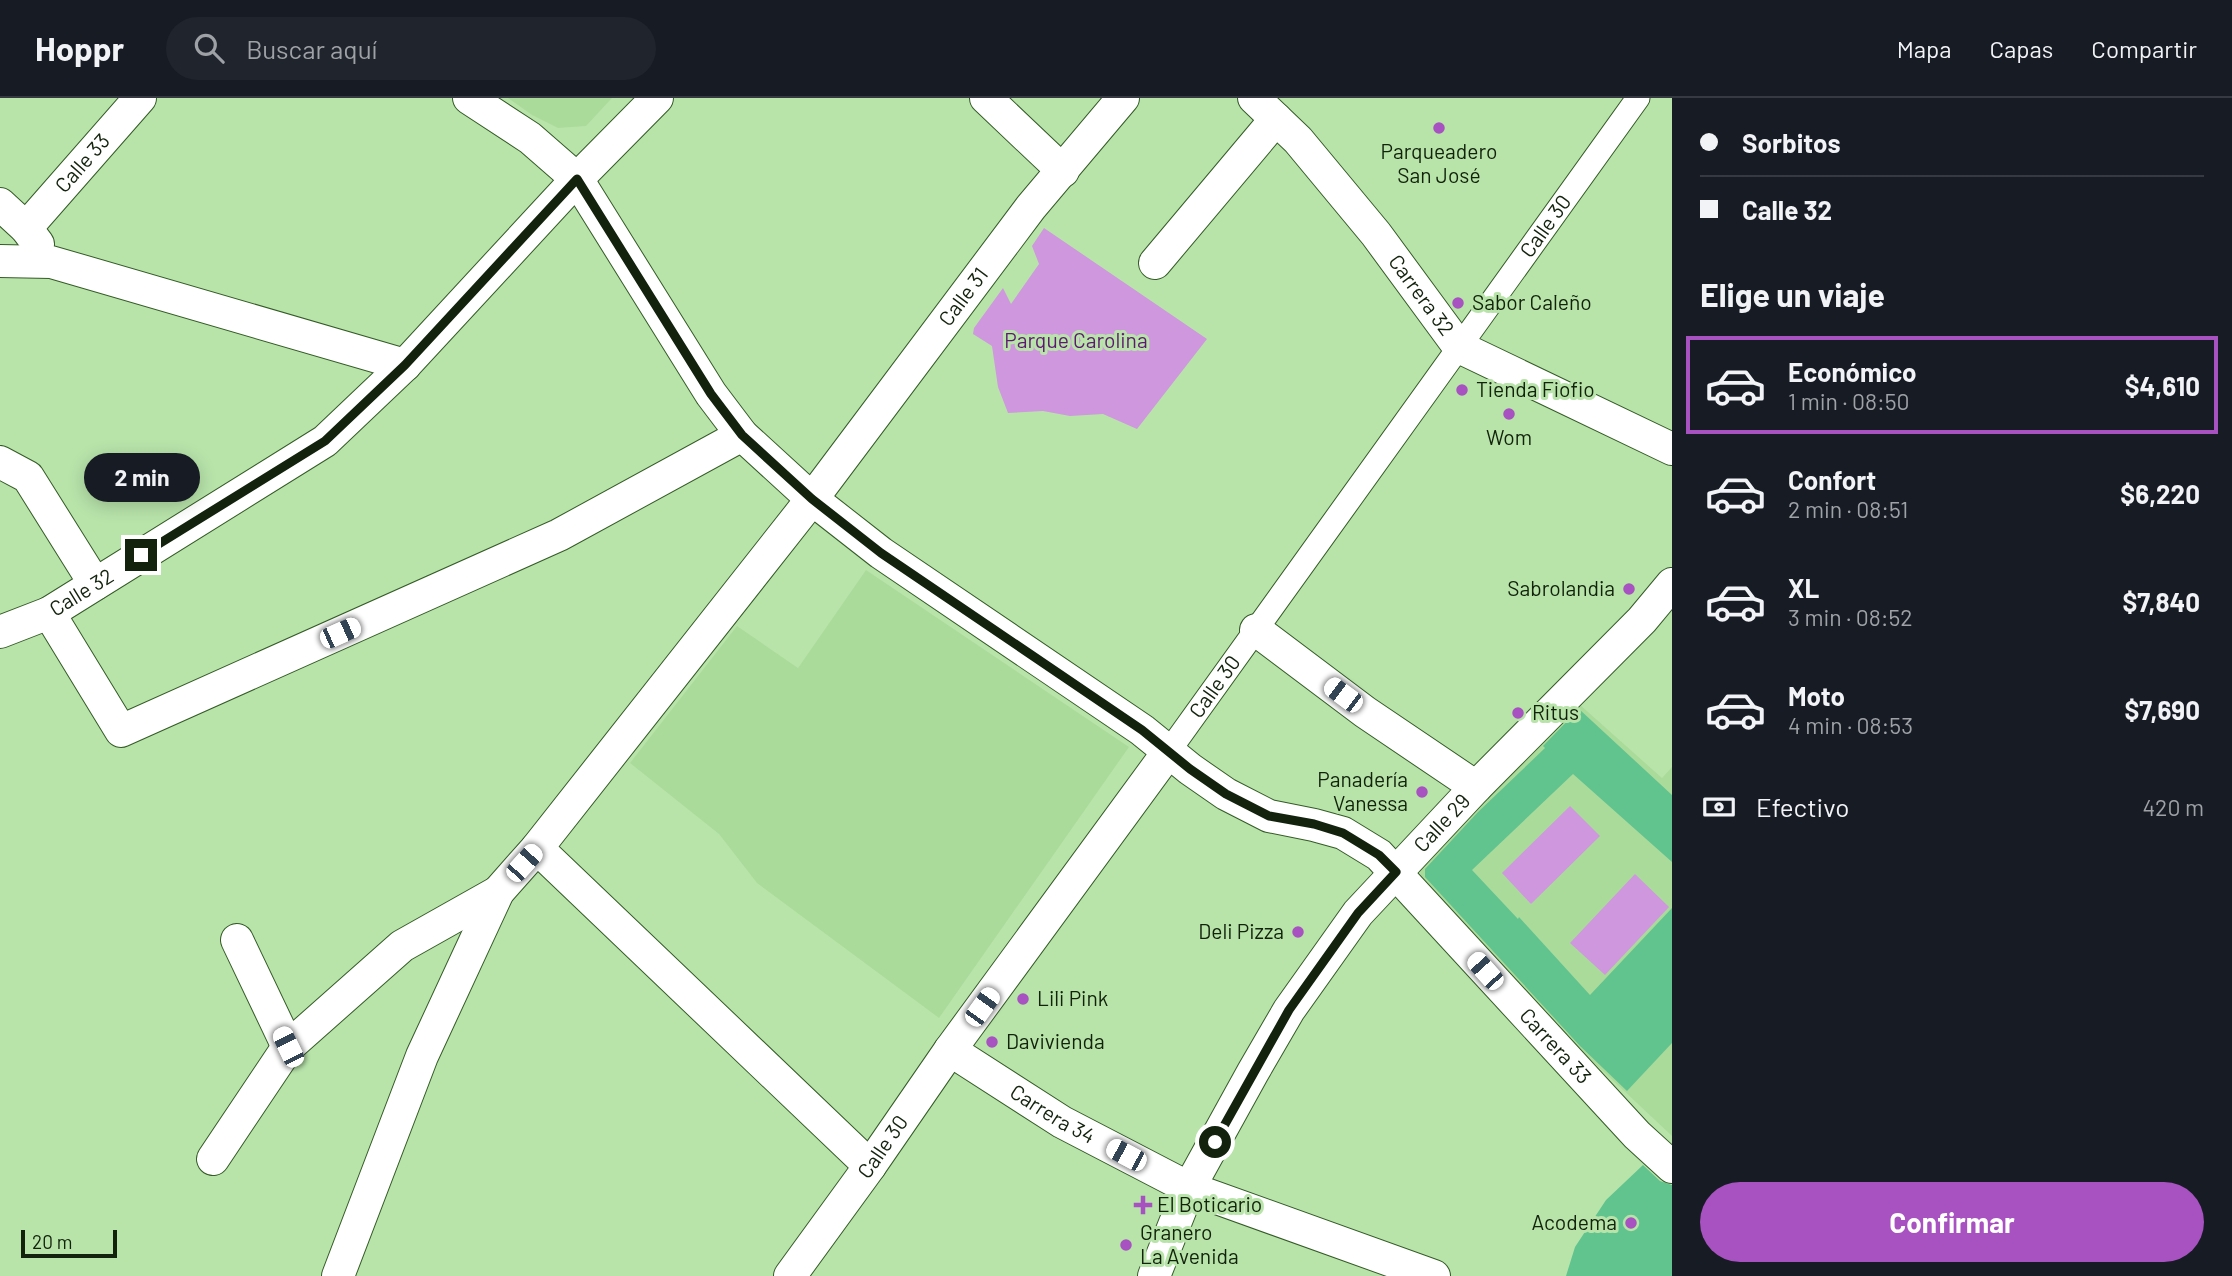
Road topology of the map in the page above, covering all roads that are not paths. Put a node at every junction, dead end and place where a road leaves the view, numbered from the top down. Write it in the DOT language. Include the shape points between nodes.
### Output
graph roads {
  1 [pos="140,98"];
  2 [pos="469,98"];
  3 [pos="657,98"];
  4 [pos="986,98"];
  5 [pos="1123,98"];
  6 [pos="1637,98"];
  7 [pos="1265,108"];
  8 [pos="1063,171"];
  9 [pos="577,179"];
  10 [pos="0,204"];
  11 [pos="26,228"];
  12 [pos="0,261"];
  13 [pos="51,262"];
  14 [pos="1155,263"];
  15 [pos="1459,347"];
  16 [pos="405,365"];
  17 [pos="742,435"];
  18 [pos="1672,449"];
  19 [pos="0,462"];
  20 [pos="812,499"];
  21 [pos="95,584"];
  22 [pos="1672,584"];
  23 [pos="49,612"];
  24 [pos="1256,630"];
  25 [pos="0,632"];
  26 [pos="1169,751"];
  27 [pos="1476,788"];
  28 [pos="537,848"];
  29 [pos="1396,872"];
  30 [pos="498,892"];
  31 [pos="237,940"];
  32 [pos="288,1047"];
  33 [pos="950,1050"];
  34 [pos="213,1159"];
  35 [pos="870,1166"];
  36 [pos="1672,1167"];
  37 [pos="1189,1188"];
  38 [pos="338,1276"];
  39 [pos="790,1276"];
  40 [pos="1154,1276"];
  41 [pos="1434,1276"];
  1 -- 11 [label="street, Calle 33"];
  2 -- 9 [label="street, Carrera 33" via="530,138"];
  3 -- 9 [label="street, Calle 32"];
  4 -- 8 [label="street"];
  5 -- 8 [label="street, Calle 31"];
  6 -- 15 [label="street, Calle 30"];
  7 -- 14 [label="street"];
  7 -- 15 [label="street, Carrera 32" via="1298,140 1376,234"];
  8 -- 20 [label="street, Calle 31" via="1031,207"];
  9 -- 16 [label="street, Calle 32"];
  9 -- 17 [label="street, Carrera 33" via="711,394"];
  10 -- 11 [label="street"];
  11 -- 13 [label="street"];
  12 -- 13 [label="street"];
  13 -- 16 [label="street"];
  15 -- 18 [label="street, Carrera 32"];
  15 -- 24 [label="street, Calle 30"];
  16 -- 21 [label="street, Calle 32" via="325,441"];
  17 -- 20 [label="street, Carrera 33"];
  17 -- 23 [label="street" via="559,535 121,731"];
  19 -- 21 [label="street" via="28,477"];
  20 -- 26 [label="street, Carrera 33" via="881,553"];
  20 -- 28 [label="street, Calle 31"];
  21 -- 23 [label="street, Calle 32"];
  22 -- 27 [label="street, Calle 29"];
  23 -- 25 [label="street, Calle 32"];
  24 -- 26 [label="street, Calle 30"];
  24 -- 27 [label="street"];
  26 -- 29 [label="street, Carrera 33" via="1226,794 1269,816 1343,833 1379,855"];
  26 -- 33 [label="street, Calle 30"];
  27 -- 29 [label="street, Calle 29"];
  28 -- 30 [label="street, Calle 31"];
  28 -- 35 [label="street"];
  29 -- 36 [label="street, Carrera 33"];
  29 -- 37 [label="street, Calle 29" via="1358,913 1289,1010"];
  30 -- 32 [label="street" via="402,946"];
  30 -- 38 [label="street" via="422,1056"];
  31 -- 32 [label="street"];
  32 -- 34 [label="street"];
  33 -- 35 [label="street, Calle 30"];
  33 -- 37 [label="street, Carrera 34" via="1062,1122"];
  35 -- 39 [label="street, Calle 30"];
  37 -- 40 [label="street, Calle 29"];
  37 -- 41 [label="street, Carrera 34"];
}
